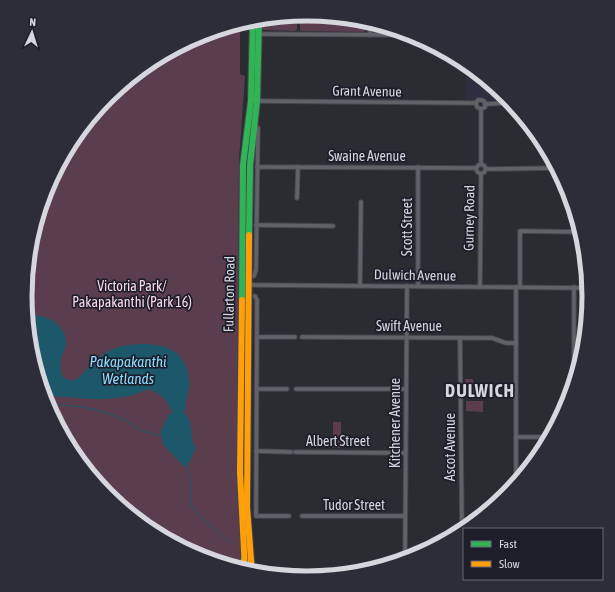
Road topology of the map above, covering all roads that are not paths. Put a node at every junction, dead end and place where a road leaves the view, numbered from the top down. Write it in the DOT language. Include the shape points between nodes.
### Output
graph roads {
  1 [pos="256,26"];
  2 [pos="257,26"];
  3 [pos="370,28"];
  4 [pos="258,34"];
  5 [pos="370,35"];
  6 [pos="393,35"];
  7 [pos="254,101"];
  8 [pos="476,103"];
  9 [pos="503,103"];
  10 [pos="485,104"];
  11 [pos="481,109"];
  12 [pos="258,128"];
  13 [pos="481,164"];
  14 [pos="257,167"];
  15 [pos="298,167"];
  16 [pos="418,167"];
  17 [pos="476,168"];
  18 [pos="551,168"];
  19 [pos="486,169"];
  20 [pos="480,174"];
  21 [pos="243,188"];
  22 [pos="250,188"];
  23 [pos="257,188"];
  24 [pos="298,198"];
  25 [pos="361,202"];
  26 [pos="256,225"];
  27 [pos="333,226"];
  28 [pos="575,232"];
  29 [pos="254,276"];
  30 [pos="245,285"];
  31 [pos="360,286"];
  32 [pos="407,286"];
  33 [pos="418,286"];
  34 [pos="480,287"];
  35 [pos="516,287"];
  36 [pos="520,287"];
  37 [pos="574,287"];
  38 [pos="582,288"];
  39 [pos="255,296"];
  40 [pos="258,337"];
  41 [pos="295,337"];
  42 [pos="302,337"];
  43 [pos="406,337"];
  44 [pos="460,338"];
  45 [pos="516,343"];
  46 [pos="240,361"];
  47 [pos="248,361"];
  48 [pos="257,361"];
  49 [pos="574,363"];
  50 [pos="257,389"];
  51 [pos="287,389"];
  52 [pos="296,389"];
  53 [pos="406,389"];
  54 [pos="516,437"];
  55 [pos="544,437"];
  56 [pos="256,451"];
  57 [pos="405,453"];
  58 [pos="516,475"];
  59 [pos="289,516"];
  60 [pos="302,516"];
  61 [pos="406,516"];
  62 [pos="462,524"];
  63 [pos="405,553"];
  64 [pos="244,558"];
  65 [pos="242,563"];
  66 [pos="244,564"];
  67 [pos="251,565"];
  1 -- 7 [label="highway, Fullarton Road" via="252,77"];
  2 -- 4 [label="highway, Fullarton Road"];
  3 -- 5 [label="street"];
  4 -- 5 [label="street"];
  4 -- 7 [label="highway, Fullarton Road"];
  5 -- 6 [label="street"];
  7 -- 8 [label="street, Grant Avenue"];
  7 -- 21 [label="highway, Fullarton Road" via="243,165"];
  7 -- 22 [label="highway, Fullarton Road"];
  8 -- 10 [label="street" via="481,100"];
  8 -- 11 [label="street"];
  9 -- 10 [label="street"];
  10 -- 11 [label="street"];
  11 -- 13 [label="street"];
  12 -- 14 [label="street, Fullarton Road"];
  13 -- 17 [label="street"];
  13 -- 19 [label="street"];
  14 -- 15 [label="street, Swaine Avenue"];
  14 -- 23 [label="street, Fullarton Road"];
  15 -- 16 [label="street, Swaine Avenue"];
  15 -- 24 [label="street"];
  16 -- 17 [label="street, Swaine Avenue"];
  16 -- 33 [label="street, Scott Street"];
  17 -- 20 [label="street"];
  18 -- 19 [label="street"];
  19 -- 20 [label="street"];
  20 -- 34 [label="street, Gurney Road"];
  21 -- 22 [label="highway"];
  21 -- 30 [label="highway, Fullarton Road"];
  22 -- 23 [label="street"];
  22 -- 30 [label="highway, Fullarton Road"];
  23 -- 26 [label="street, Fullarton Road"];
  25 -- 31 [label="street"];
  26 -- 27 [label="street"];
  26 -- 29 [label="street, Fullarton Road"];
  28 -- 36 [label="street" via="520,231"];
  30 -- 31 [label="street, Dulwich Avenue"];
  30 -- 46 [label="highway, Fullarton Road"];
  30 -- 47 [label="highway, Fullarton Road"];
  31 -- 32 [label="street, Dulwich Avenue"];
  32 -- 33 [label="street, Dulwich Avenue"];
  32 -- 43 [label="street, Kitchener Avenue"];
  33 -- 34 [label="street, Dulwich Avenue"];
  34 -- 35 [label="street, Dulwich Avenue"];
  35 -- 36 [label="street, Dulwich Avenue"];
  35 -- 45 [label="street"];
  36 -- 37 [label="street, Dulwich Avenue"];
  37 -- 38 [label="street, Dulwich Avenue"];
  37 -- 49 [label="street"];
  39 -- 40 [label="street, Fullarton Road"];
  40 -- 41 [label="street"];
  40 -- 48 [label="street, Fullarton Road"];
  42 -- 43 [label="street, Swift Avenue"];
  43 -- 44 [label="street, Swift Avenue"];
  43 -- 53 [label="street, Kitchener Avenue"];
  44 -- 45 [label="street, Swift Avenue" via="492,338 506,343"];
  44 -- 62 [label="street, Ascot Avenue"];
  45 -- 54 [label="street"];
  46 -- 47 [label="highway"];
  46 -- 64 [label="highway, Fullarton Road" via="240,472"];
  47 -- 48 [label="street"];
  47 -- 67 [label="highway, Fullarton Road" via="247,507"];
  48 -- 50 [label="street, Fullarton Road"];
  50 -- 51 [label="street"];
  50 -- 56 [label="street, Fullarton Road"];
  52 -- 53 [label="street"];
  53 -- 57 [label="street, Kitchener Avenue"];
  54 -- 55 [label="street"];
  54 -- 58 [label="street"];
  56 -- 57 [label="street, Albert Street"];
  56 -- 59 [label="street, Fullarton Road" via="256,516"];
  57 -- 61 [label="street, Kitchener Avenue"];
  60 -- 61 [label="street, Tudor Street"];
  61 -- 63 [label="street, Kitchener Avenue"];
  64 -- 65 [label="highway"];
  64 -- 66 [label="highway, Fullarton Road"];
}
